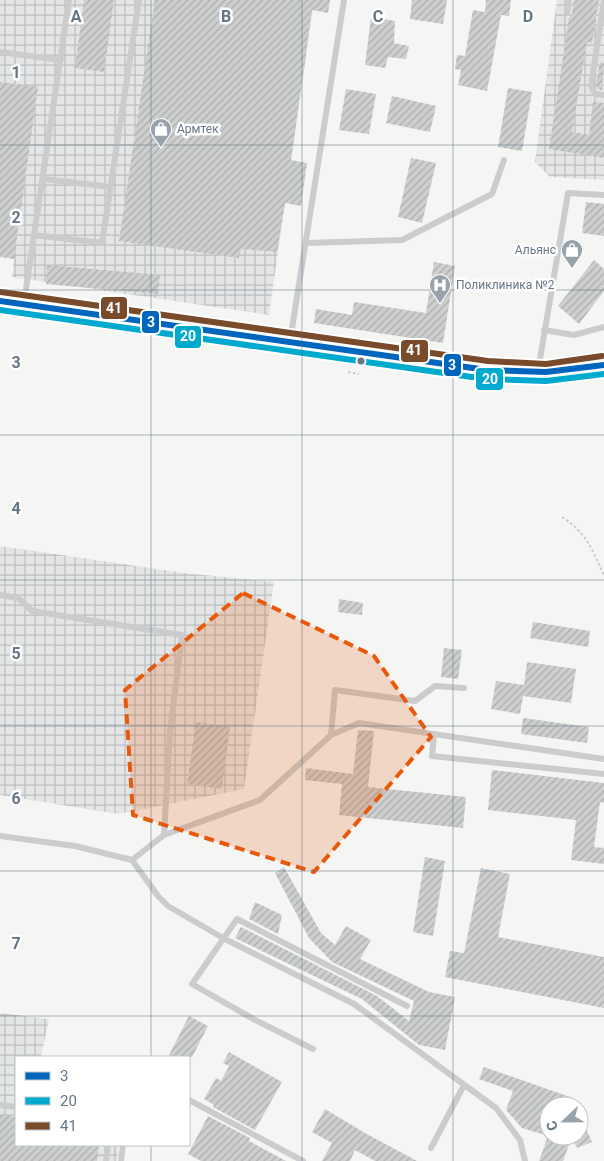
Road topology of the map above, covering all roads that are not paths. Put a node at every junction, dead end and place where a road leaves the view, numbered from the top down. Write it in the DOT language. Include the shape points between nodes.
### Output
graph roads {
  1 [pos="69,0"];
  2 [pos="140,0"];
  3 [pos="344,0"];
  4 [pos="569,0"];
  5 [pos="604,0"];
  6 [pos="567,13"];
  7 [pos="0,52"];
  8 [pos="61,60"];
  9 [pos="604,95"];
  10 [pos="504,160"];
  11 [pos="44,179"];
  12 [pos="111,187"];
  13 [pos="604,195"];
  14 [pos="34,235"];
  15 [pos="306,244"];
  16 [pos="0,301"];
  17 [pos="22,309"];
  18 [pos="0,311"];
  19 [pos="604,326"];
  20 [pos="544,330"];
  21 [pos="289,346"];
  22 [pos="604,365"];
  23 [pos="538,374"];
  24 [pos="604,375"];
  25 [pos="0,595"];
  26 [pos="464,688"];
  27 [pos="434,734"];
  28 [pos="330,735"];
  29 [pos="604,759"];
  30 [pos="604,774"];
  31 [pos="164,835"];
  32 [pos="0,836"];
  33 [pos="132,860"];
  34 [pos="223,938"];
  35 [pos="407,1006"];
  36 [pos="314,1049"];
  37 [pos="464,1085"];
  38 [pos="190,1101"];
  39 [pos="0,1104"];
  40 [pos="15,1107"];
  41 [pos="108,1146"];
  42 [pos="123,1146"];
  43 [pos="431,1148"];
  44 [pos="106,1161"];
  45 [pos="121,1161"];
  46 [pos="303,1161"];
  47 [pos="525,1161"];
  1 -- 8 [label="lane"];
  2 -- 12 [label="lane"];
  3 -- 15 [label="lane"];
  4 -- 6 [label="lane"];
  5 -- 9 [label="lane" via="591,86 595,94"];
  7 -- 8 [label="lane"];
  8 -- 11 [label="lane"];
  10 -- 15 [label="lane" via="492,194 402,240"];
  11 -- 12 [label="lane"];
  11 -- 14 [label="lane"];
  12 -- 14 [label="lane" via="102,243"];
  13 -- 20 [label="lane" via="568,194"];
  14 -- 17 [label="lane"];
  15 -- 21 [label="lane"];
  16 -- 17 [label="main road"];
  17 -- 18 [label="main road"];
  17 -- 21 [label="main road"];
  19 -- 20 [label="lane" via="574,335"];
  20 -- 23 [label="lane"];
  21 -- 23 [label="main road"];
  21 -- 24 [label="main road" via="524,384 555,384"];
  22 -- 23 [label="main road"];
  25 -- 31 [label="lane" via="18,598 32,611 182,635 170,732"];
  26 -- 28 [label="lane" via="435,686 415,701 335,690"];
  27 -- 28 [label="lane" via="359,723"];
  27 -- 29 [label="lane"];
  27 -- 30 [label="lane" via="432,756"];
  28 -- 31 [label="lane" via="260,800"];
  31 -- 33 [label="lane"];
  32 -- 33 [label="lane" via="75,846"];
  33 -- 34 [label="lane" via="168,906"];
  34 -- 35 [label="lane" via="237,919"];
  34 -- 36 [label="lane" via="192,984 254,1020"];
  34 -- 37 [label="lane" via="354,1004"];
  37 -- 43 [label="lane"];
  37 -- 47 [label="lane" via="496,1108 520,1140"];
  38 -- 46 [label="lane"];
  39 -- 40 [label="lane"];
  41 -- 44 [label="lane"];
  42 -- 45 [label="lane"];
}
